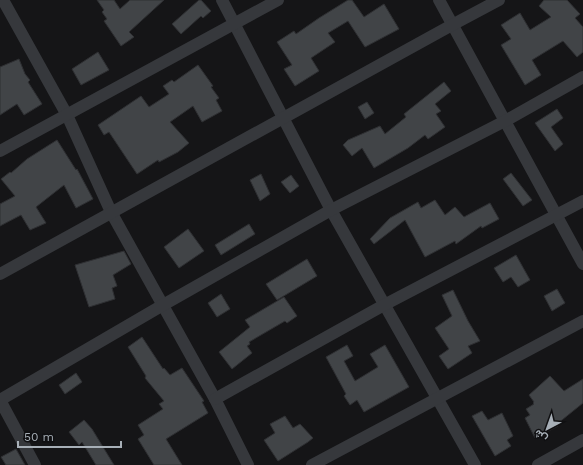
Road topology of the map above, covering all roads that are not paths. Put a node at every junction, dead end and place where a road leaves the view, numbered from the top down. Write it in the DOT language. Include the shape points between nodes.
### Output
graph roads {
  1 [pos="3,0"];
  2 [pos="222,0"];
  3 [pos="278,0"];
  4 [pos="439,0"];
  5 [pos="499,0"];
  6 [pos="234,23"];
  7 [pos="452,25"];
  8 [pos="583,77"];
  9 [pos="67,115"];
  10 [pos="282,119"];
  11 [pos="505,121"];
  12 [pos="0,151"];
  13 [pos="583,201"];
  14 [pos="331,210"];
  15 [pos="111,212"];
  16 [pos="556,216"];
  17 [pos="583,264"];
  18 [pos="0,274"];
  19 [pos="163,305"];
  20 [pos="384,305"];
  21 [pos="583,321"];
  22 [pos="438,398"];
  23 [pos="215,399"];
  24 [pos="583,440"];
  25 [pos="35,465"];
  26 [pos="248,465"];
  27 [pos="312,465"];
  28 [pos="475,465"];
  29 [pos="538,465"];
  1 -- 9 [label="street"];
  2 -- 6 [label="street"];
  3 -- 6 [label="street"];
  4 -- 7 [label="street"];
  5 -- 7 [label="street"];
  6 -- 9 [label="street"];
  6 -- 10 [label="street"];
  7 -- 10 [label="street"];
  7 -- 11 [label="street"];
  8 -- 11 [label="street"];
  9 -- 12 [label="street"];
  9 -- 15 [label="street"];
  10 -- 14 [label="street"];
  10 -- 15 [label="street"];
  11 -- 14 [label="street"];
  11 -- 16 [label="street"];
  13 -- 16 [label="street"];
  14 -- 19 [label="street"];
  14 -- 20 [label="street"];
  15 -- 18 [label="street"];
  15 -- 19 [label="street"];
  16 -- 17 [label="street"];
  16 -- 20 [label="street"];
  19 -- 23 [label="street"];
  19 -- 25 [label="street" via="0,400"];
  20 -- 22 [label="street"];
  20 -- 23 [label="street"];
  21 -- 22 [label="street"];
  22 -- 27 [label="street"];
  22 -- 28 [label="street"];
  23 -- 26 [label="street"];
  24 -- 29 [label="street"];
}
